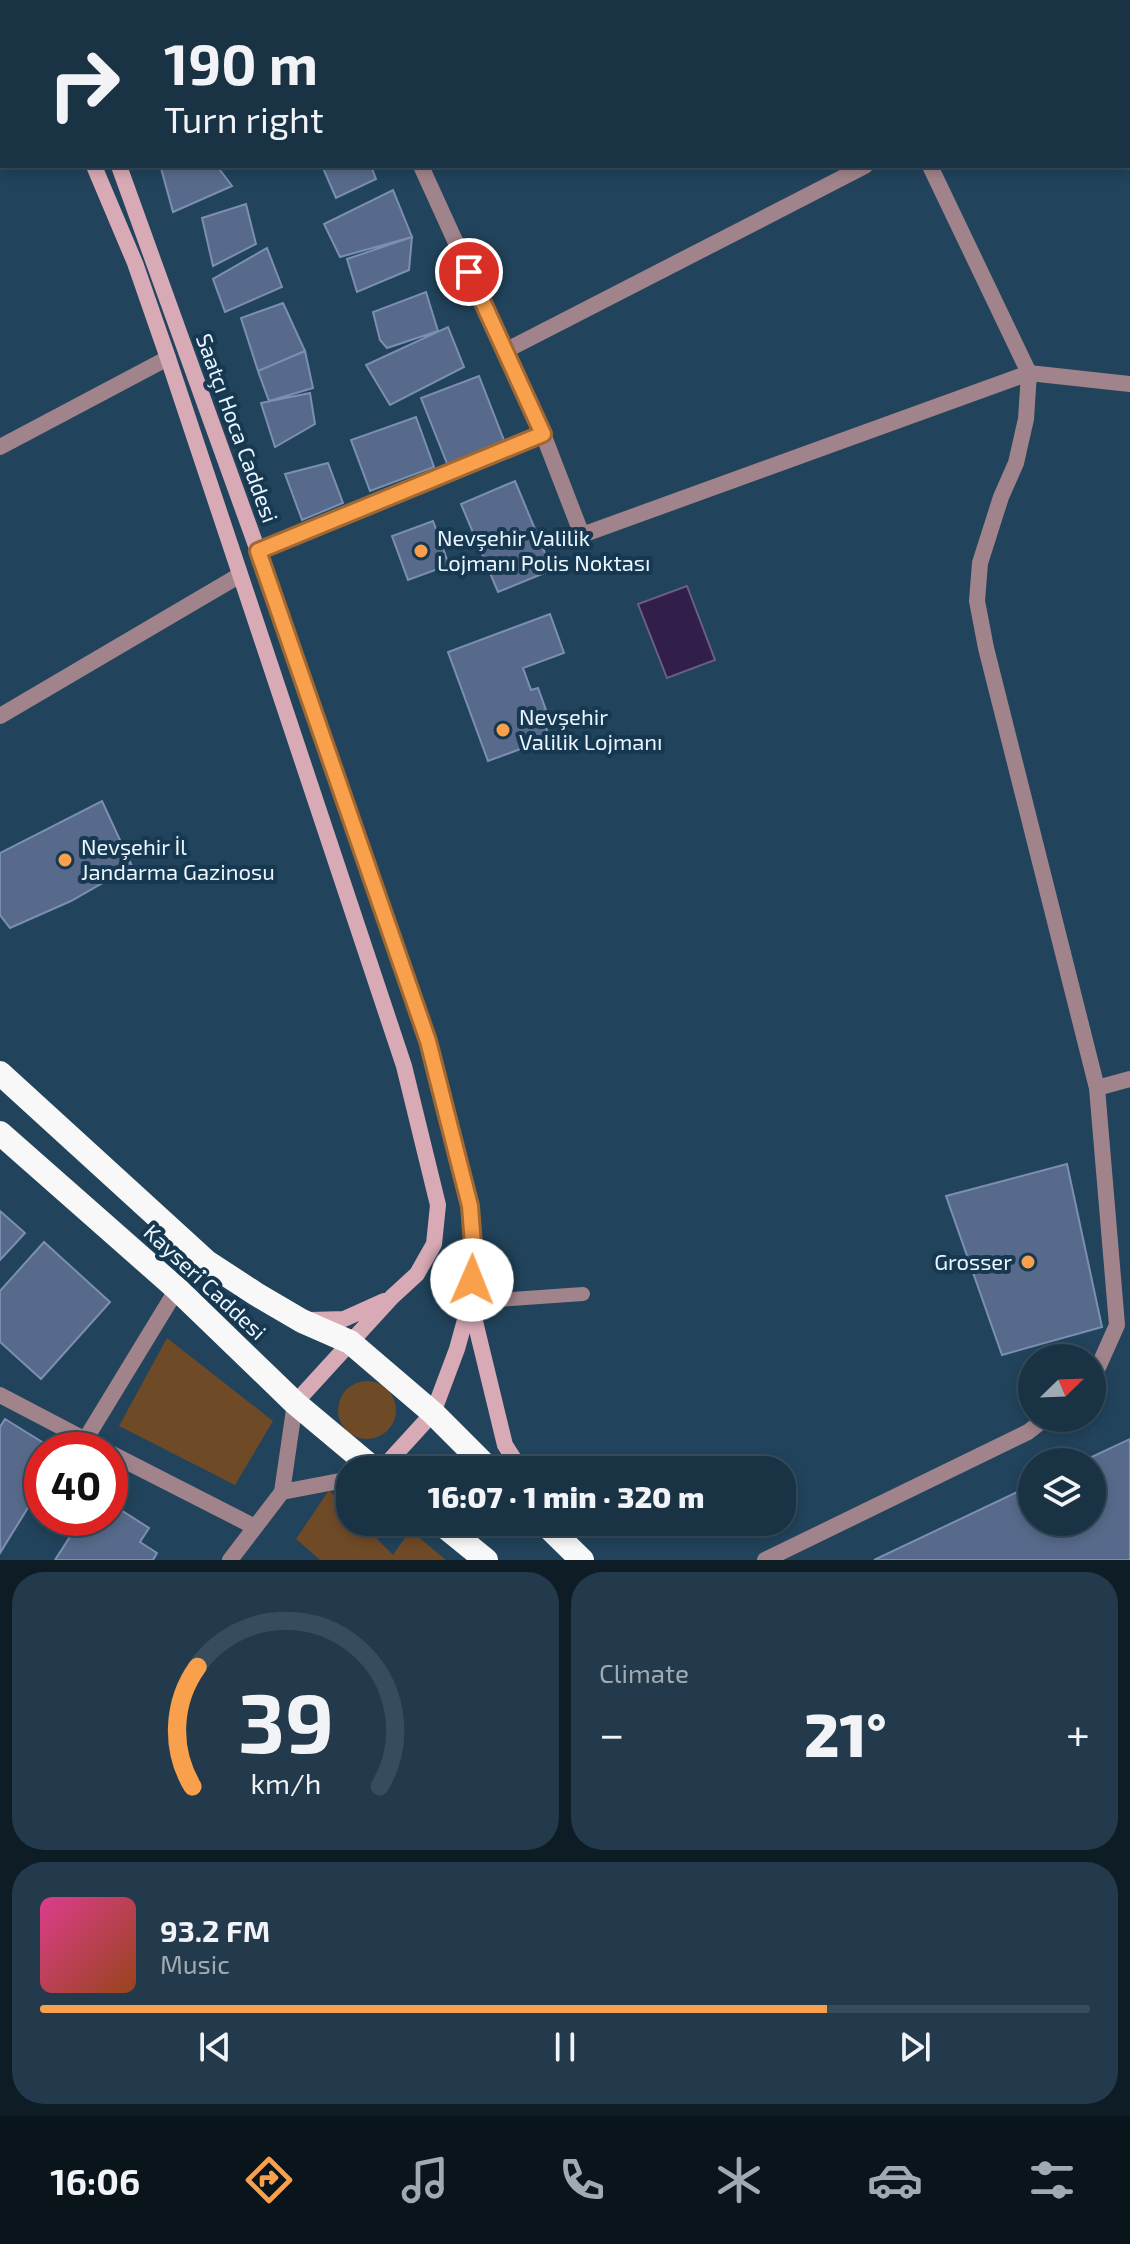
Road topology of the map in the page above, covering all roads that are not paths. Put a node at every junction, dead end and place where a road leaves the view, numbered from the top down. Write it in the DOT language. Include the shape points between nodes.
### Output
graph roads {
  1 [pos="95,168"];
  2 [pos="120,168"];
  3 [pos="422,168"];
  4 [pos="861,168"];
  5 [pos="931,168"];
  6 [pos="505,351"];
  7 [pos="168,358"];
  8 [pos="1029,373"];
  9 [pos="1130,384"];
  10 [pos="543,434"];
  11 [pos="0,447"];
  12 [pos="258,551"];
  13 [pos="240,575"];
  14 [pos="0,716"];
  15 [pos="0,1073"];
  16 [pos="1130,1079"];
  17 [pos="1097,1088"];
  18 [pos="0,1133"];
  19 [pos="177,1289"];
  20 [pos="583,1294"];
  21 [pos="392,1297"];
  22 [pos="470,1302"];
  23 [pos="302,1321"];
  24 [pos="350,1342"];
  25 [pos="1106,1350"];
  26 [pos="0,1395"];
  27 [pos="295,1403"];
  28 [pos="433,1413"];
  29 [pos="70,1432"];
  30 [pos="90,1432"];
  31 [pos="1028,1432"];
  32 [pos="361,1456"];
  33 [pos="392,1456"];
  34 [pos="476,1456"];
  35 [pos="512,1456"];
  36 [pos="128,1462"];
  37 [pos="336,1482"];
  38 [pos="282,1492"];
  39 [pos="255,1527"];
  40 [pos="456,1536"];
  41 [pos="557,1536"];
  42 [pos="564,1536"];
  43 [pos="578,1556"];
  44 [pos="230,1560"];
  45 [pos="486,1560"];
  46 [pos="765,1560"];
  1 -- 7 [label="street, Saatçı Hoca Caddesi"];
  2 -- 12 [label="street, Saatçı Hoca Caddesi"];
  3 -- 6 [label="street"];
  4 -- 6 [label="street"];
  5 -- 8 [label="street"];
  6 -- 10 [label="street"];
  7 -- 11 [label="street"];
  7 -- 13 [label="street, Saatçı Hoca Caddesi"];
  8 -- 9 [label="street"];
  8 -- 10 [label="street" via="582,535"];
  8 -- 17 [label="street" via="1016,463 987,534 977,601"];
  10 -- 12 [label="street"];
  12 -- 22 [label="street, Saatçı Hoca Caddesi" via="428,1041 470,1206"];
  13 -- 14 [label="street"];
  13 -- 21 [label="street, Saatçı Hoca Caddesi" via="404,1066 438,1205 434,1244 417,1274"];
  15 -- 23 [label="highway" via="207,1262"];
  16 -- 17 [label="street"];
  17 -- 25 [label="street" via="1117,1325"];
  18 -- 19 [label="highway, Kayseri Caddesi"];
  19 -- 27 [label="highway, Kayseri Caddesi"];
  19 -- 30 [label="street"];
  20 -- 22 [label="lane"];
  21 -- 23 [label="street" via="344,1319"];
  21 -- 24 [label="street, Saatçı Hoca Caddesi"];
  22 -- 28 [label="street, Saatçı Hoca Caddesi"];
  22 -- 35 [label="street"];
  23 -- 24 [label="highway"];
  24 -- 27 [label="street, Saatçı Hoca Caddesi"];
  24 -- 28 [label="highway"];
  26 -- 29 [label="street"];
  27 -- 32 [label="highway, Kayseri Caddesi"];
  27 -- 38 [label="street"];
  28 -- 33 [label="street, Saatçı Hoca Caddesi"];
  28 -- 34 [label="highway"];
  31 -- 46 [label="street"];
  36 -- 39 [label="street"];
  37 -- 38 [label="street"];
  38 -- 39 [label="street"];
  39 -- 44 [label="street"];
  40 -- 45 [label="highway"];
  41 -- 43 [label="highway"];
  42 -- 43 [label="street"];
}
